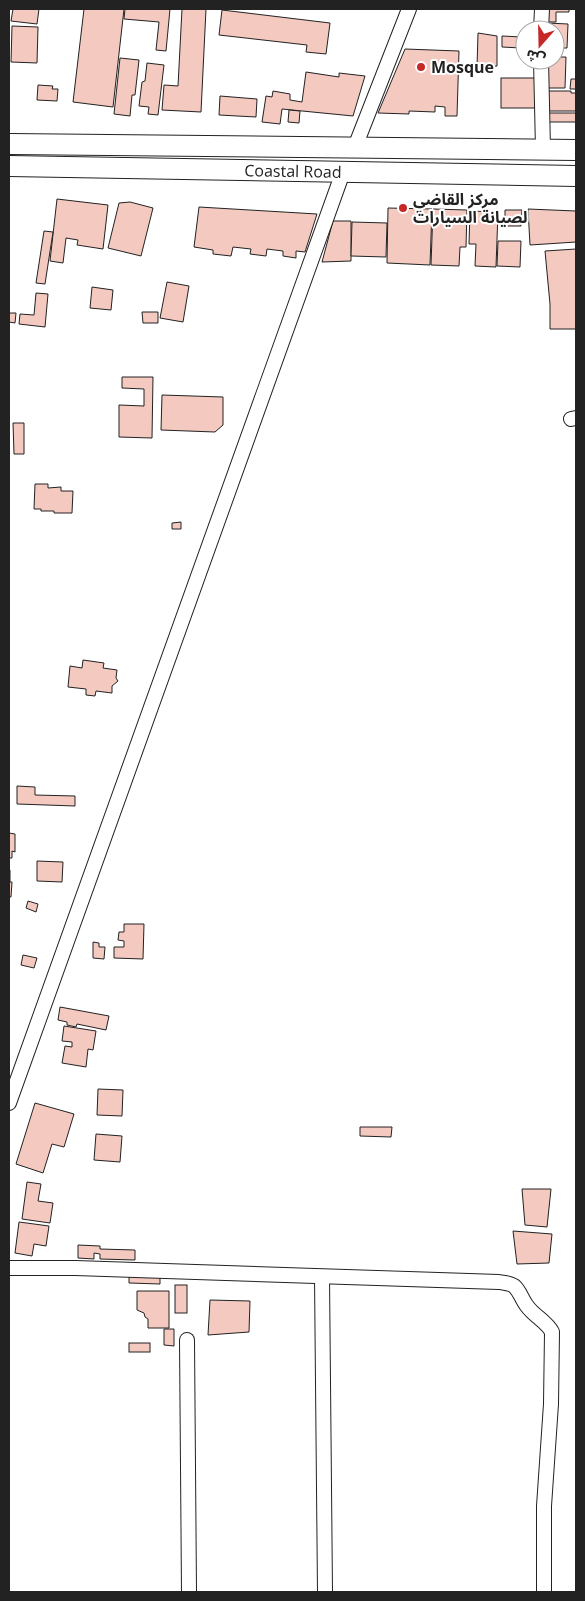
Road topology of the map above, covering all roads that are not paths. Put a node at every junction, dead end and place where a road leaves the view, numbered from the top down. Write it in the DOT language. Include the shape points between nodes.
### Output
graph roads {
  1 [pos="409,9"];
  2 [pos="541,70"];
  3 [pos="9,144"];
  4 [pos="355,147"];
  5 [pos="543,149"];
  6 [pos="576,150"];
  7 [pos="9,166"];
  8 [pos="343,172"];
  9 [pos="576,176"];
  10 [pos="9,1103"];
  11 [pos="9,1268"];
  12 [pos="322,1277"];
  13 [pos="187,1340"];
  14 [pos="189,1592"];
  15 [pos="325,1592"];
  16 [pos="544,1592"];
  1 -- 4 [label="street"];
  2 -- 5 [label="street"];
  3 -- 4 [label="highway, Coastal Road"];
  4 -- 5 [label="highway, Coastal Road"];
  5 -- 6 [label="highway, Coastal Road"];
  7 -- 8 [label="highway, Coastal Road"];
  8 -- 9 [label="highway, Coastal Road"];
  8 -- 10 [label="street"];
  11 -- 12 [label="street"];
  12 -- 15 [label="street"];
  12 -- 16 [label="street" via="511,1284 527,1306 549,1327 552,1332 551,1404 544,1506"];
  13 -- 14 [label="street"];
}
